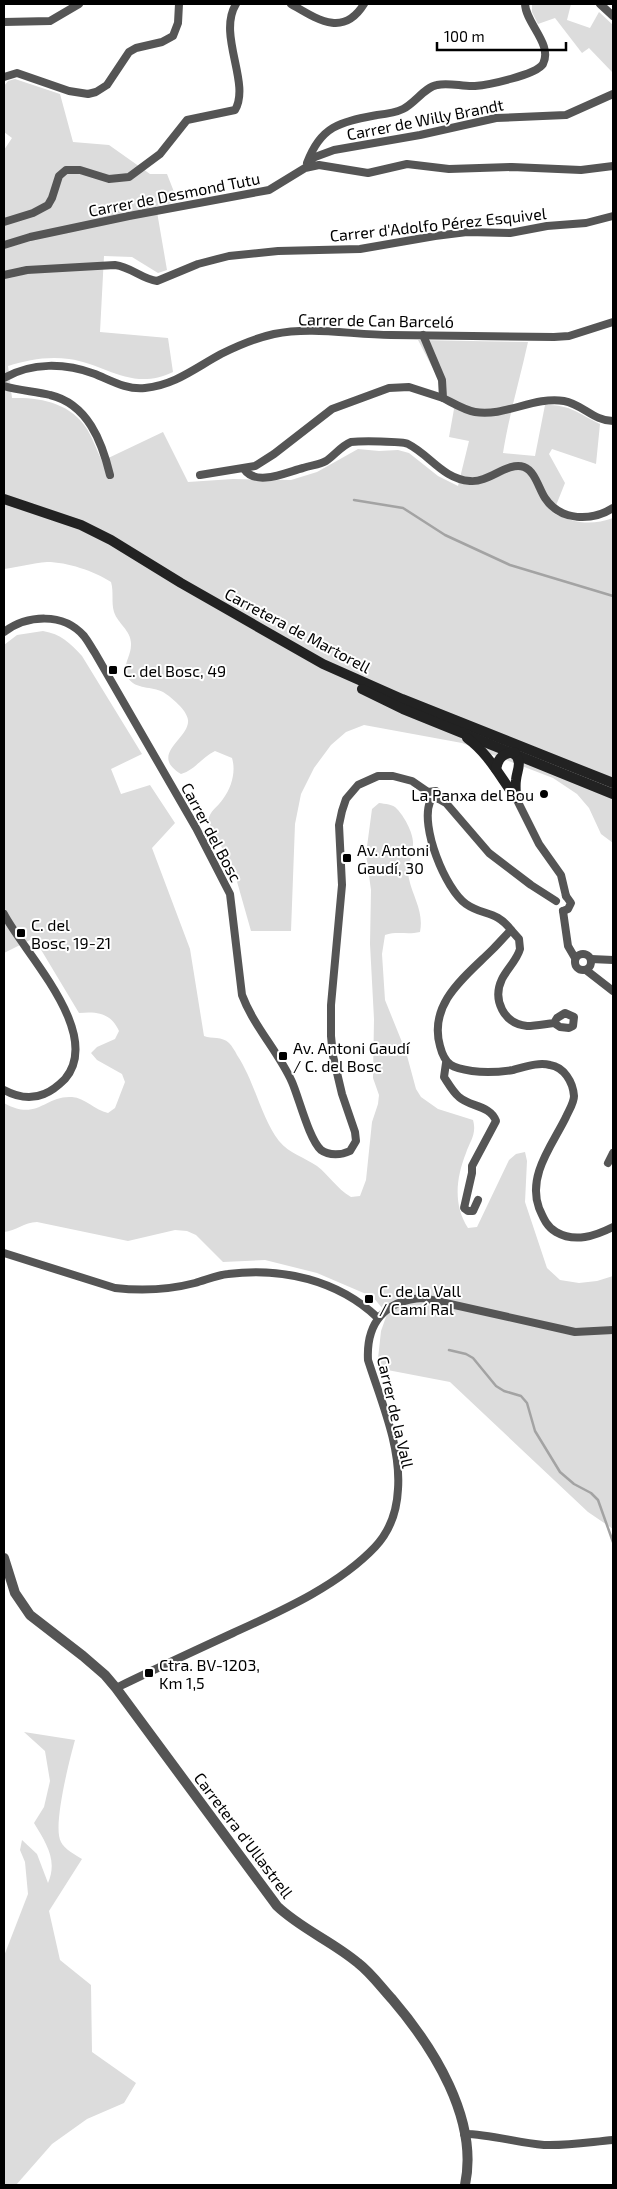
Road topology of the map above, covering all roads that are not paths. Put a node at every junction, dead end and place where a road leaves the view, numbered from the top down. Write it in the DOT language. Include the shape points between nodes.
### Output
graph roads {
  1 [pos="79,4"];
  2 [pos="179,4"];
  3 [pos="236,4"];
  4 [pos="291,4"];
  5 [pos="364,4"];
  6 [pos="525,4"];
  7 [pos="600,4"];
  8 [pos="613,16"];
  9 [pos="4,22"];
  10 [pos="4,77"];
  11 [pos="613,94"];
  12 [pos="306,166"];
  13 [pos="613,166"];
  14 [pos="613,216"];
  15 [pos="4,222"];
  16 [pos="4,245"];
  17 [pos="4,275"];
  18 [pos="613,322"];
  19 [pos="423,335"];
  20 [pos="4,378"];
  21 [pos="4,386"];
  22 [pos="443,398"];
  23 [pos="613,421"];
  24 [pos="244,469"];
  25 [pos="200,475"];
  26 [pos="110,476"];
  27 [pos="4,500"];
  28 [pos="613,508"];
  29 [pos="4,632"];
  30 [pos="323,664"];
  31 [pos="458,731"];
  32 [pos="492,735"];
  33 [pos="514,752"];
  34 [pos="540,754"];
  35 [pos="498,773"];
  36 [pos="518,773"];
  37 [pos="562,774"];
  38 [pos="613,783"];
  39 [pos="428,792"];
  40 [pos="613,794"];
  41 [pos="516,798"];
  42 [pos="439,799"];
  43 [pos="430,802"];
  44 [pos="566,896"];
  45 [pos="556,900"];
  46 [pos="563,911"];
  47 [pos="4,914"];
  48 [pos="511,930"];
  49 [pos="575,958"];
  50 [pos="591,959"];
  51 [pos="613,960"];
  52 [pos="586,970"];
  53 [pos="613,991"];
  54 [pos="554,1022"];
  55 [pos="446,1063"];
  56 [pos="4,1090"];
  57 [pos="613,1153"];
  58 [pos="608,1163"];
  59 [pos="478,1200"];
  60 [pos="613,1227"];
  61 [pos="4,1254"];
  62 [pos="378,1318"];
  63 [pos="613,1330"];
  64 [pos="4,1558"];
  65 [pos="116,1688"];
  66 [pos="464,2134"];
  67 [pos="613,2140"];
  68 [pos="465,2185"];
  1 -- 9 [label="street" via="50,21"];
  2 -- 10 [label="street" via="178,23 173,36 128,52 107,85 96,92 69,91 17,73"];
  3 -- 15 [label="street" via="230,18 239,92 235,110 187,120 160,154 129,177 109,179 80,170 66,170 59,176 45,208"];
  4 -- 5 [label="street" via="319,19 338,24 350,19"];
  6 -- 12 [label="street" via="527,15 545,50 540,67 482,85 438,84 403,109 336,125 320,138"];
  7 -- 8 [label="street"];
  11 -- 12 [label="street, Carrer de Willy Brandt" via="566,115 496,118 334,150 315,157"];
  12 -- 13 [label="street, Carrer de Desmond Tutu" via="319,164 368,173 407,164 450,169 580,170"];
  12 -- 16 [label="street, Carrer de Desmond Tutu" via="269,190 30,237"];
  14 -- 17 [label="street, Carrer d'Adolfo Pérez Esquivel" via="586,223 510,233 451,234 360,249 229,256 198,264 157,281 126,266 115,265 27,270"];
  18 -- 19 [label="street, Carrer de Can Barceló" via="569,336"];
  19 -- 20 [label="street, Carrer de Can Barceló" via="304,331 272,335 220,355 177,380 145,388 132,388 79,369 53,365 33,366"];
  19 -- 22 [label="street" via="442,380"];
  21 -- 26 [label="street" via="52,395 77,409 98,436"];
  22 -- 23 [label="street" via="464,409 486,412 561,400 573,403 602,420"];
  22 -- 24 [label="street" via="405,386 380,391 332,409 263,462"];
  24 -- 25 [label="street"];
  24 -- 28 [label="street" via="253,476 278,476 321,463 351,442 405,442 447,473 469,481 490,478 512,467 523,467 531,472 546,500 566,514 594,517"];
  27 -- 30 [label="main road, Carretera de Martorell" via="81,525 112,540"];
  29 -- 39 [label="street, Carrer del Bosc" via="22,620 37,618 61,622 83,635 196,828 230,894 242,995 285,1068 314,1140 322,1151 338,1154 350,1151 356,1141 330,1036 342,884 339,825 342,811 346,799 358,785 378,776 412,781"];
  30 -- 31 [label="main road" via="341,678 377,696"];
  30 -- 32 [label="main road, Carretera de Martorell"];
  31 -- 33 [label="main road"];
  31 -- 35 [label="main road" via="483,751"];
  32 -- 33 [label="main road"];
  32 -- 34 [label="main road, Carretera de Martorell"];
  33 -- 34 [label="main road"];
  33 -- 35 [label="main road" via="499,759"];
  33 -- 36 [label="main road" via="519,760"];
  33 -- 37 [label="main road"];
  34 -- 38 [label="main road, Carretera de Martorell"];
  35 -- 36 [label="main road" via="508,779"];
  35 -- 41 [label="main road"];
  36 -- 37 [label="main road" via="531,767"];
  36 -- 41 [label="main road"];
  37 -- 40 [label="main road"];
  39 -- 42 [label="street" via="436,791"];
  39 -- 43 [label="street"];
  41 -- 44 [label="street" via="539,844 561,875"];
  42 -- 43 [label="street"];
  42 -- 45 [label="street" via="489,854"];
  43 -- 48 [label="street" via="428,822 447,882 467,905 497,917"];
  44 -- 45 [label="street"];
  44 -- 46 [label="street" via="571,906"];
  45 -- 46 [label="street" via="557,908"];
  46 -- 49 [label="street" via="568,946"];
  47 -- 56 [label="street" via="55,994 76,1047 69,1074 54,1089 32,1097 20,1097"];
  48 -- 54 [label="street" via="520,950 499,985 501,1008 508,1018 519,1024 534,1026"];
  48 -- 55 [label="street" via="457,983 445,1001 440,1013 438,1036"];
  49 -- 50 [label="street" via="584,953"];
  49 -- 52 [label="street" via="577,968"];
  50 -- 51 [label="street"];
  50 -- 52 [label="street"];
  52 -- 53 [label="street"];
  55 -- 59 [label="street" via="444,1077 459,1097 493,1114 496,1121 472,1166 464,1208 473,1211"];
  55 -- 60 [label="street" via="482,1072 551,1064 564,1072 570,1080 574,1098 539,1171 538,1204 546,1222 553,1230 565,1235 592,1236"];
  57 -- 58 [label="street"];
  61 -- 62 [label="street" via="130,1290 168,1289 227,1274 262,1272 296,1275 352,1297"];
  62 -- 63 [label="street" via="404,1300 423,1298 575,1332"];
  62 -- 65 [label="street, Carrer de la Vall" via="369,1336 368,1360 390,1432 398,1473 395,1513 384,1535 355,1564 292,1605"];
  64 -- 65 [label="street, Carretera d'Ullastrell" via="15,1593 30,1615 83,1656"];
  65 -- 66 [label="street, Carretera d'Ullastrell" via="277,1906 304,1928 360,1964 424,2038 445,2076"];
  66 -- 67 [label="street" via="563,2146"];
  66 -- 68 [label="street, Carretera d'Ullastrell" via="468,2167"];
}
